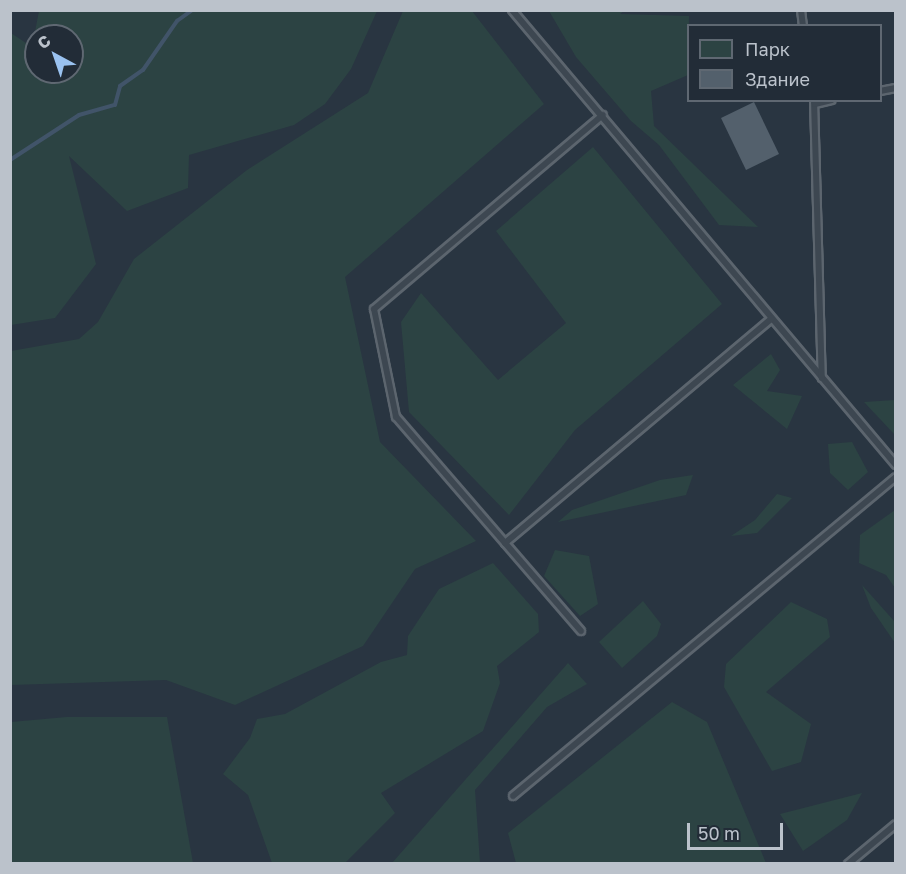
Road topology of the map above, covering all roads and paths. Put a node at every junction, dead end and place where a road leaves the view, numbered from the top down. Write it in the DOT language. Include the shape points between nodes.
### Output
graph roads {
  1 [pos="512,10"];
  2 [pos="814,102"];
  3 [pos="603,115"];
  4 [pos="771,319"];
  5 [pos="822,378"];
  6 [pos="896,465"];
  7 [pos="896,477"];
  8 [pos="505,543"];
  9 [pos="581,631"];
  10 [pos="513,796"];
  11 [pos="896,824"];
  12 [pos="848,864"];
  1 -- 3 [label="lane"];
  2 -- 5 [label="lane"];
  3 -- 4 [label="lane"];
  3 -- 8 [label="lane" via="374,309 396,417"];
  4 -- 5 [label="lane"];
  4 -- 8 [label="lane"];
  5 -- 6 [label="lane"];
  7 -- 10 [label="lane"];
  8 -- 9 [label="lane"];
  11 -- 12 [label="lane"];
}
